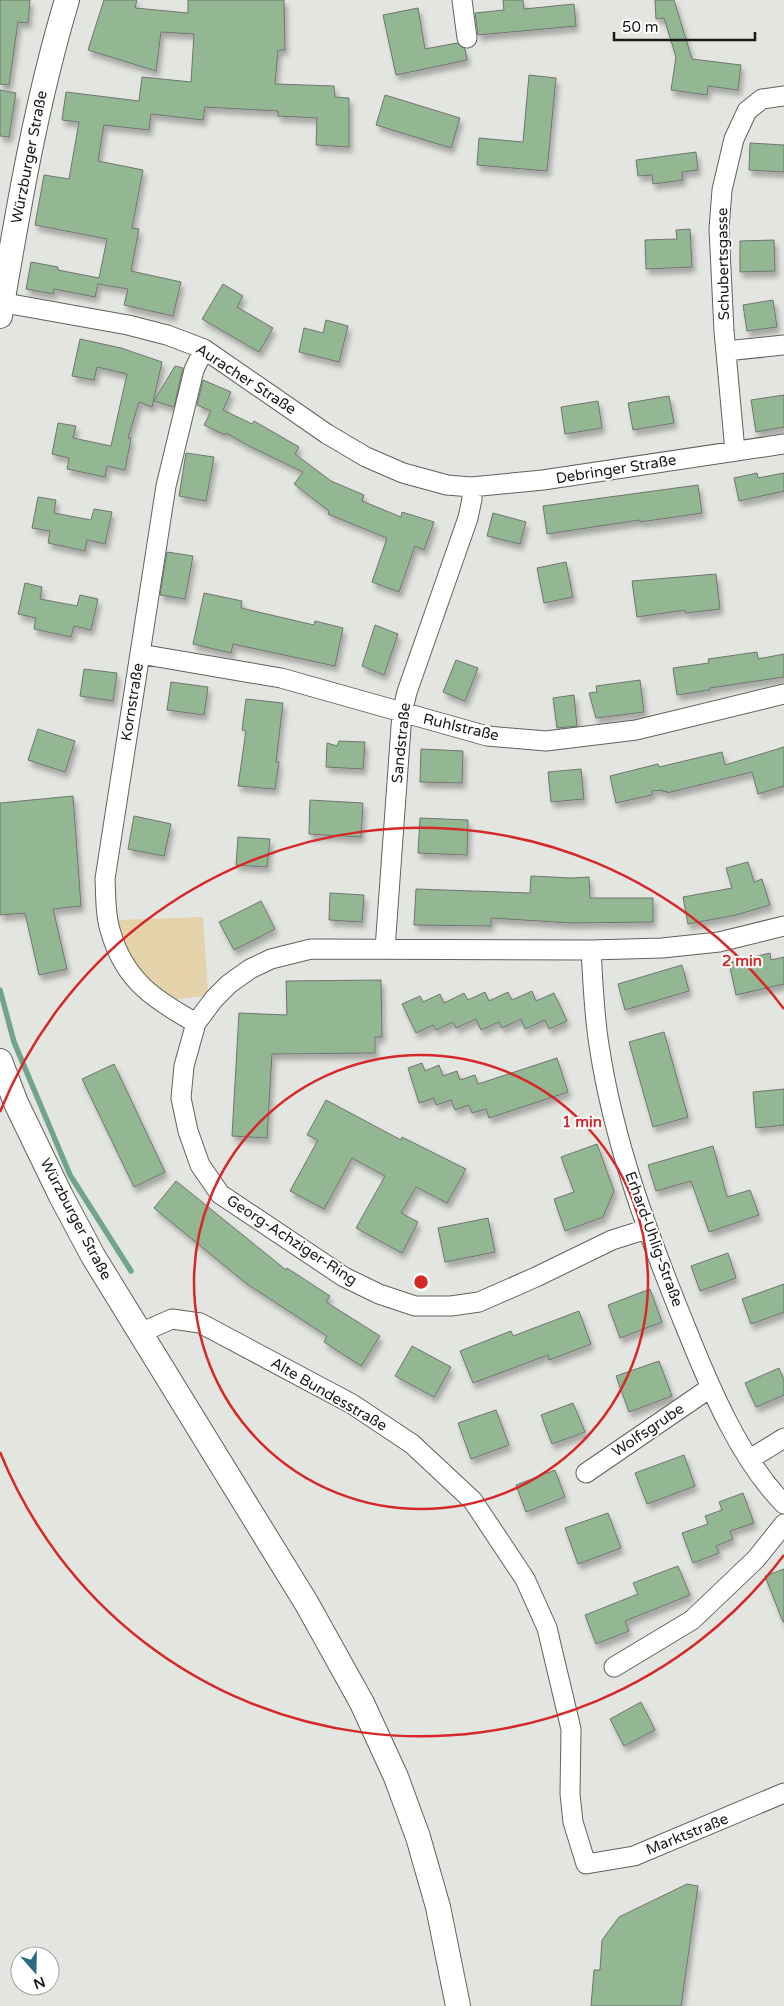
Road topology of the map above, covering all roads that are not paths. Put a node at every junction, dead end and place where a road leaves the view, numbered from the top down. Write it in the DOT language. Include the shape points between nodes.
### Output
graph roads {
  1 [pos="66,0"];
  2 [pos="462,0"];
  3 [pos="467,38"];
  4 [pos="784,96"];
  5 [pos="1,307"];
  6 [pos="784,345"];
  7 [pos="204,349"];
  8 [pos="726,351"];
  9 [pos="784,444"];
  10 [pos="735,450"];
  11 [pos="447,485"];
  12 [pos="471,487"];
  13 [pos="140,654"];
  14 [pos="784,694"];
  15 [pos="402,712"];
  16 [pos="784,926"];
  17 [pos="385,949"];
  18 [pos="590,950"];
  19 [pos="196,1023"];
  20 [pos="0,1061"];
  21 [pos="647,1230"];
  22 [pos="140,1333"];
  23 [pos="710,1388"];
  24 [pos="784,1438"];
  25 [pos="750,1459"];
  26 [pos="586,1473"];
  27 [pos="784,1504"];
  28 [pos="784,1524"];
  29 [pos="614,1667"];
  30 [pos="784,1793"];
  31 [pos="586,1864"];
  32 [pos="458,2006"];
  1 -- 5 [label="main road, Würzburger Straße" via="38,105"];
  2 -- 3 [label="street"];
  4 -- 8 [label="street, Schubertsgasse" via="762,99 747,111 734,139 722,190 720,229"];
  5 -- 7 [label="street, Auracher Straße" via="128,325"];
  6 -- 8 [label="street"];
  7 -- 11 [label="street, Auracher Straße" via="366,457 403,473"];
  7 -- 13 [label="street, Kornstraße" via="194,370 166,486"];
  8 -- 10 [label="street, Schubertsgasse"];
  9 -- 10 [label="street, Debringer Straße"];
  10 -- 12 [label="street, Debringer Straße" via="543,480"];
  11 -- 12 [label="street, Debringer Straße"];
  12 -- 15 [label="street, Sandstraße" via="468,518"];
  13 -- 15 [label="street, Ruhlstraße" via="281,678"];
  13 -- 19 [label="street, Kornstraße" via="105,879 110,932 120,959 136,981 161,1003"];
  14 -- 15 [label="street, Ruhlstraße" via="636,730 546,741 487,736"];
  15 -- 17 [label="street, Sandstraße"];
  16 -- 18 [label="street, Georg-Achziger-Ring" via="719,942"];
  17 -- 18 [label="street, Georg-Achziger-Ring"];
  17 -- 19 [label="street, Georg-Achziger-Ring" via="311,949 271,959 229,984"];
  18 -- 21 [label="street, Erhard-Uhlig-Straße" via="599,1044 617,1131"];
  19 -- 21 [label="street, Georg-Achziger-Ring" via="184,1066 181,1098 200,1164 220,1194 344,1277 379,1294 415,1306 479,1302 612,1240"];
  20 -- 22 [label="main road, Würzburger Straße" via="16,1103 61,1196 88,1248"];
  21 -- 23 [label="street, Erhard-Uhlig-Straße"];
  22 -- 31 [label="street, Alte Bundesstraße" via="172,1319 200,1322 352,1404 412,1444 473,1501 525,1579 547,1628 571,1729 573,1822"];
  22 -- 32 [label="main road, Würzburger Straße" via="307,1604 362,1703 396,1776 418,1838 438,1908"];
  23 -- 25 [label="street, Erhard-Uhlig-Straße"];
  23 -- 26 [label="street, Wolfsgrube"];
  24 -- 25 [label="street"];
  25 -- 27 [label="street, Erhard-Uhlig-Straße"];
  28 -- 29 [label="street" via="756,1559 692,1620"];
  30 -- 31 [label="street, Marktstraße" via="634,1856"];
}
